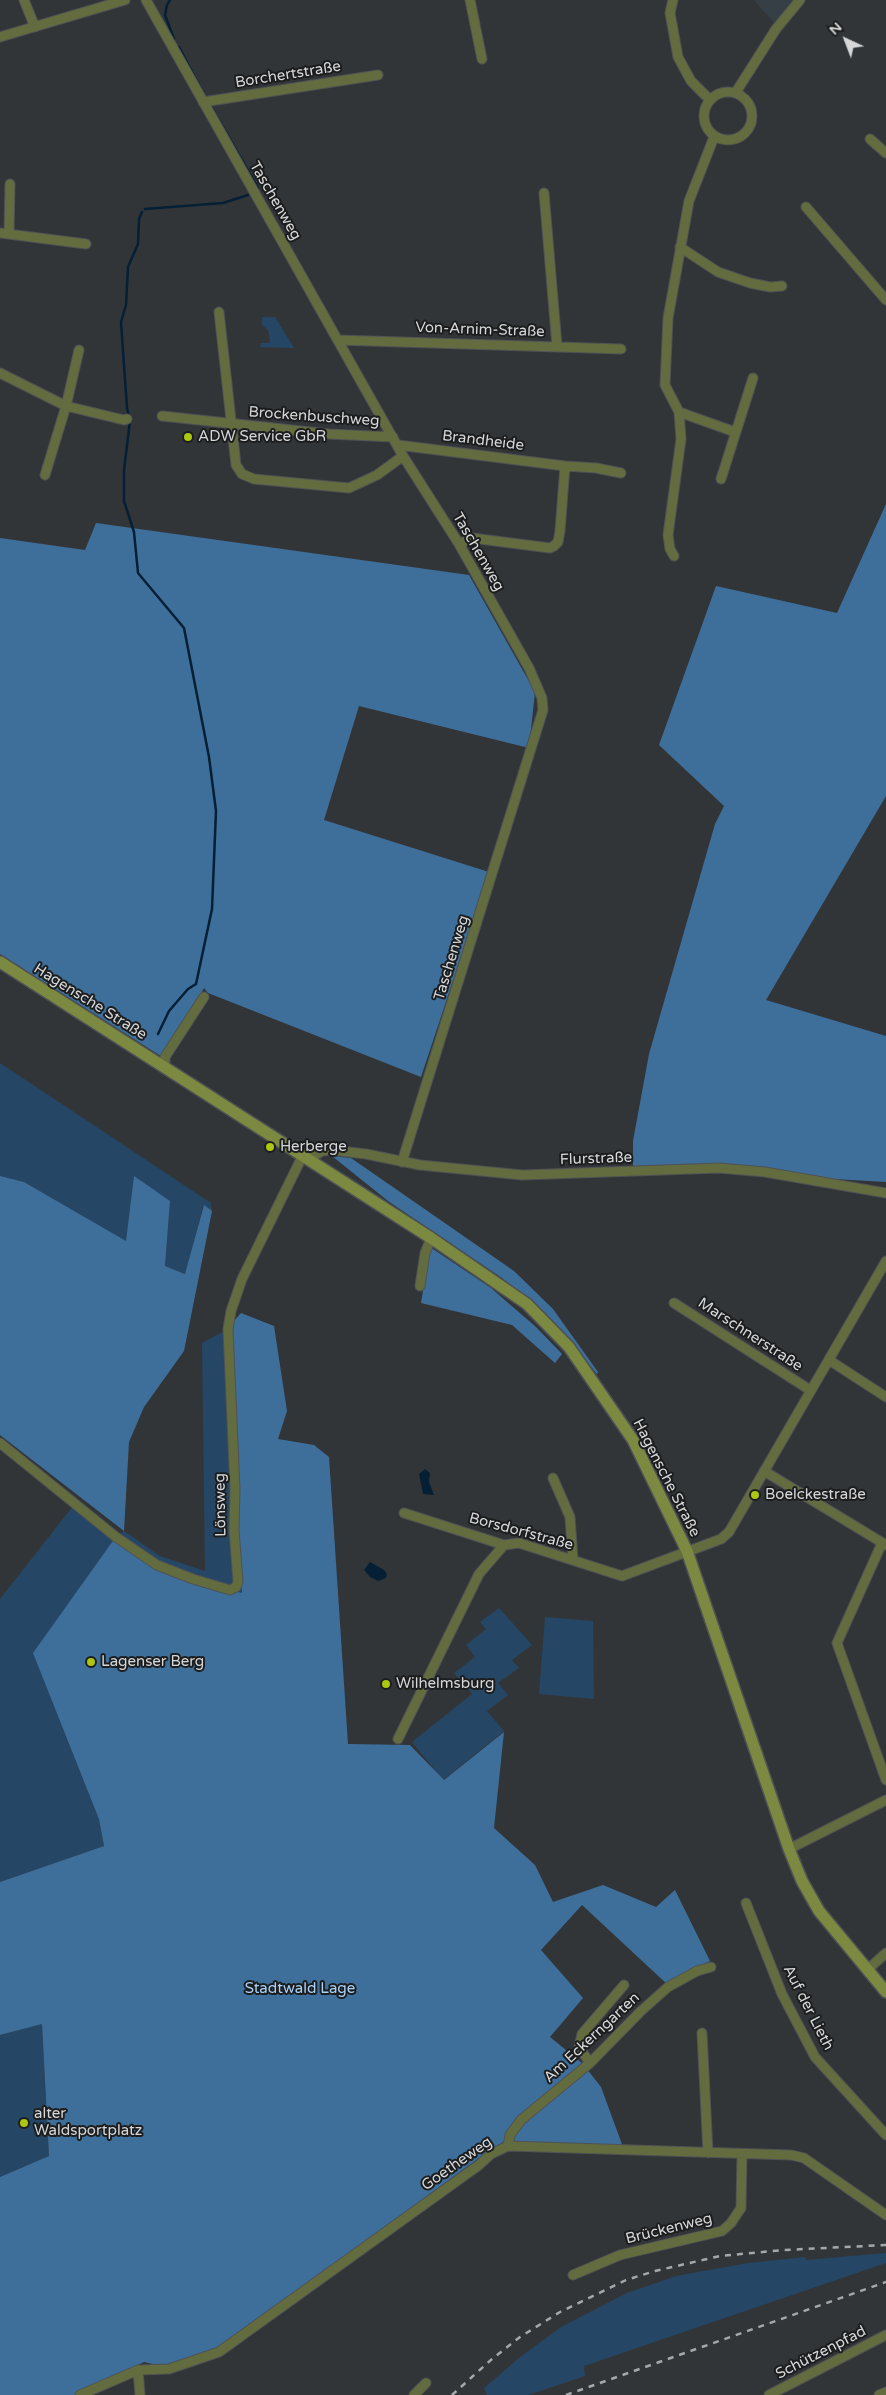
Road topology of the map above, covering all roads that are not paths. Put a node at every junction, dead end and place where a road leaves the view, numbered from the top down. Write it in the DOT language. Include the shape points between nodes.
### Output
graph roads {
  1 [pos="24,0"];
  2 [pos="125,0"];
  3 [pos="146,0"];
  4 [pos="470,0"];
  5 [pos="674,0"];
  6 [pos="800,0"];
  7 [pos="34,27"];
  8 [pos="0,37"];
  9 [pos="482,59"];
  10 [pos="378,75"];
  11 [pos="736,92"];
  12 [pos="710,100"];
  13 [pos="203,102"];
  14 [pos="714,137"];
  15 [pos="870,139"];
  16 [pos="886,153"];
  17 [pos="10,184"];
  18 [pos="544,193"];
  19 [pos="806,207"];
  20 [pos="5,234"];
  21 [pos="86,244"];
  22 [pos="680,247"];
  23 [pos="782,286"];
  24 [pos="886,300"];
  25 [pos="219,312"];
  26 [pos="338,340"];
  27 [pos="557,346"];
  28 [pos="621,349"];
  29 [pos="79,350"];
  30 [pos="0,373"];
  31 [pos="753,378"];
  32 [pos="66,406"];
  33 [pos="679,412"];
  34 [pos="162,416"];
  35 [pos="127,419"];
  36 [pos="232,424"];
  37 [pos="735,432"];
  38 [pos="395,441"];
  39 [pos="404,456"];
  40 [pos="565,466"];
  41 [pos="621,473"];
  42 [pos="44,475"];
  43 [pos="721,479"];
  44 [pos="459,544"];
  45 [pos="674,556"];
  46 [pos="0,962"];
  47 [pos="204,997"];
  48 [pos="165,1067"];
  49 [pos="306,1157"];
  50 [pos="402,1162"];
  51 [pos="886,1192"];
  52 [pos="431,1238"];
  53 [pos="886,1261"];
  54 [pos="420,1286"];
  55 [pos="674,1303"];
  56 [pos="829,1360"];
  57 [pos="810,1390"];
  58 [pos="886,1397"];
  59 [pos="0,1443"];
  60 [pos="764,1471"];
  61 [pos="553,1478"];
  62 [pos="404,1513"];
  63 [pos="884,1544"];
  64 [pos="504,1545"];
  65 [pos="686,1551"];
  66 [pos="573,1560"];
  67 [pos="398,1739"];
  68 [pos="886,1780"];
  69 [pos="886,1800"];
  70 [pos="789,1849"];
  71 [pos="746,1903"];
  72 [pos="886,1953"];
  73 [pos="711,1967"];
  74 [pos="866,1970"];
  75 [pos="624,1985"];
  76 [pos="886,1992"];
  77 [pos="702,2033"];
  78 [pos="590,2063"];
  79 [pos="886,2135"];
  80 [pos="508,2146"];
  81 [pos="708,2153"];
  82 [pos="742,2154"];
  83 [pos="886,2215"];
  84 [pos="573,2275"];
  85 [pos="886,2335"];
  86 [pos="138,2370"];
  87 [pos="426,2383"];
  88 [pos="886,2392"];
  89 [pos="80,2395"];
  90 [pos="140,2395"];
  91 [pos="414,2395"];
  92 [pos="769,2395"];
  93 [pos="879,2395"];
  1 -- 7 [label="street"];
  2 -- 7 [label="street"];
  3 -- 13 [label="street, Taschenweg"];
  4 -- 9 [label="street"];
  5 -- 12 [label="street" via="670,13 678,57 692,81"];
  6 -- 11 [label="street" via="776,29"];
  7 -- 8 [label="street"];
  10 -- 13 [label="street, Borchertstraße"];
  11 -- 12 [label="street" via="722,92"];
  11 -- 14 [label="street" via="752,110 750,128 743,136 733,139"];
  12 -- 14 [label="street" via="705,109 705,120"];
  13 -- 26 [label="street, Taschenweg"];
  14 -- 22 [label="street" via="689,201"];
  15 -- 16 [label="street"];
  17 -- 20 [label="street"];
  18 -- 27 [label="street"];
  19 -- 24 [label="street"];
  20 -- 21 [label="street"];
  22 -- 23 [label="street" via="718,272 750,283"];
  22 -- 33 [label="street" via="668,318 665,385"];
  25 -- 36 [label="street, Brockenbuschweg"];
  26 -- 27 [label="street, Von-Arnim-Straße"];
  26 -- 38 [label="street, Taschenweg"];
  27 -- 28 [label="street, Von-Arnim-Straße"];
  29 -- 32 [label="street"];
  30 -- 32 [label="street"];
  31 -- 37 [label="street"];
  32 -- 35 [label="street"];
  32 -- 42 [label="street"];
  33 -- 37 [label="street"];
  33 -- 45 [label="street" via="680,464 668,535"];
  34 -- 36 [label="street"];
  36 -- 38 [label="street, Brockenbuschweg"];
  36 -- 39 [label="street, Brockenbuschweg" via="236,465 242,474 254,479 348,488 377,475"];
  37 -- 43 [label="street"];
  38 -- 39 [label="street, Taschenweg"];
  38 -- 40 [label="street, Brandheide"];
  39 -- 44 [label="street, Taschenweg"];
  40 -- 41 [label="street, Brandheide"];
  40 -- 44 [label="street" via="560,531 554,546 472,538"];
  44 -- 50 [label="street, Taschenweg" via="529,668 542,698 543,710"];
  46 -- 48 [label="street, Hagensche Straße"];
  47 -- 48 [label="street" via="165,1057"];
  48 -- 49 [label="street, Hagensche Straße"];
  49 -- 50 [label="street, Flurstraße" via="331,1150"];
  49 -- 52 [label="street, Hagensche Straße"];
  49 -- 59 [label="street, Lönsweg" via="242,1279 228,1330 236,1587 230,1590 157,1565 116,1537"];
  50 -- 51 [label="street, Flurstraße" via="522,1175 719,1168 766,1172"];
  52 -- 54 [label="street"];
  52 -- 65 [label="street, Hagensche Straße" via="527,1304 570,1347 633,1440"];
  53 -- 56 [label="street"];
  55 -- 57 [label="street, Marschnerstraße"];
  56 -- 57 [label="street"];
  56 -- 58 [label="street"];
  57 -- 60 [label="street"];
  60 -- 63 [label="street"];
  60 -- 65 [label="street" via="725,1536"];
  61 -- 66 [label="street" via="570,1517"];
  62 -- 64 [label="street, Borsdorfstraße"];
  63 -- 68 [label="street" via="837,1643"];
  64 -- 66 [label="street, Borsdorfstraße" via="519,1543"];
  64 -- 67 [label="street" via="479,1574"];
  65 -- 66 [label="street, Borsdorfstraße" via="622,1576"];
  65 -- 70 [label="street, Hagensche Straße"];
  69 -- 70 [label="street"];
  70 -- 74 [label="street, Hagensche Straße" via="819,1911"];
  71 -- 79 [label="street, Auf der Lieth" via="782,1994 815,2057"];
  72 -- 74 [label="street"];
  73 -- 78 [label="street, Am Eckerngarten" via="668,1987"];
  74 -- 76 [label="street, Hagensche Straße"];
  75 -- 78 [label="street" via="582,2034 579,2047"];
  77 -- 81 [label="street"];
  78 -- 80 [label="street, Am Eckerngarten" via="522,2120 510,2136"];
  80 -- 81 [label="street, Goetheweg"];
  80 -- 86 [label="street, Goetheweg" via="491,2154 219,2352 169,2369"];
  81 -- 82 [label="street, Goetheweg"];
  82 -- 83 [label="street, Goetheweg" via="804,2158"];
  82 -- 84 [label="street, Brückenweg" via="741,2208 722,2231 620,2255"];
  85 -- 92 [label="street, Schützenpfad"];
  86 -- 89 [label="street, Goetheweg"];
  86 -- 90 [label="street"];
  87 -- 91 [label="street"];
  88 -- 93 [label="street"];
}
